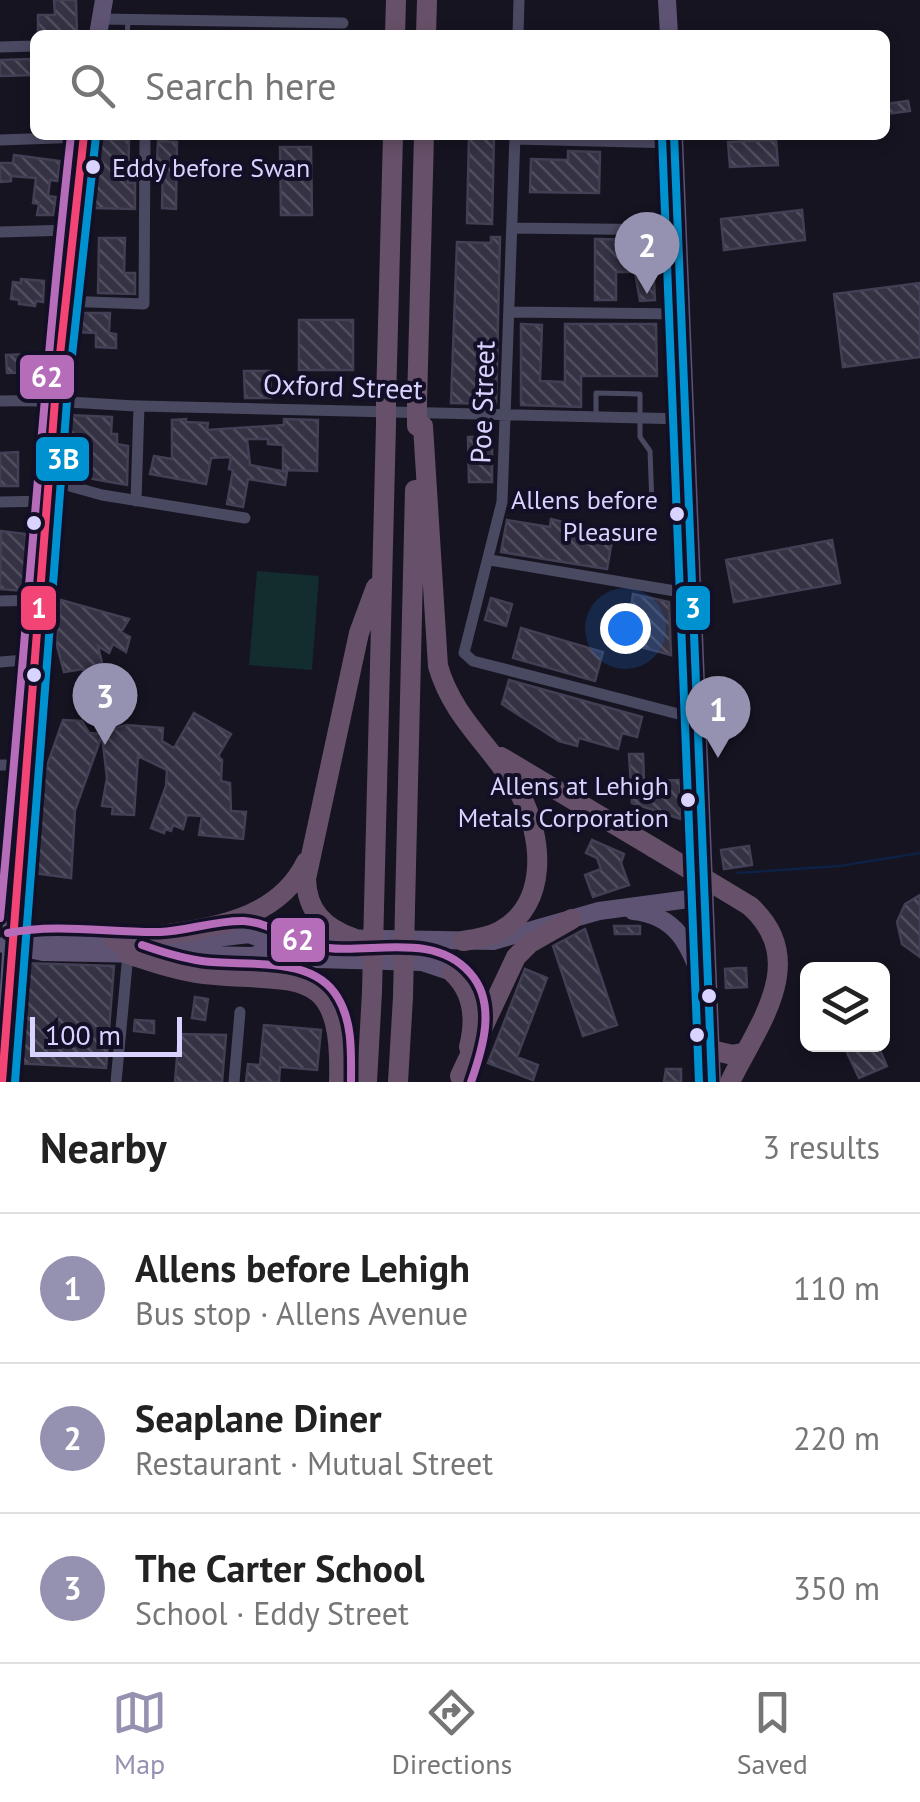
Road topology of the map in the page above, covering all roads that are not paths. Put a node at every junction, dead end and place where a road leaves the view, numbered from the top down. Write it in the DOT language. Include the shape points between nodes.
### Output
graph roads {
  1 [pos="427,0"];
  2 [pos="519,0"];
  3 [pos="667,0"];
  4 [pos="396,2"];
  5 [pos="101,18"];
  6 [pos="129,19"];
  7 [pos="344,24"];
  8 [pos="128,30"];
  9 [pos="396,30"];
  10 [pos="426,30"];
  11 [pos="518,30"];
  12 [pos="669,30"];
  13 [pos="30,46"];
  14 [pos="0,47"];
  15 [pos="30,139"];
  16 [pos="0,140"];
  17 [pos="83,140"];
  18 [pos="145,140"];
  19 [pos="393,140"];
  20 [pos="424,140"];
  21 [pos="515,140"];
  22 [pos="674,140"];
  23 [pos="512,228"];
  24 [pos="71,230"];
  25 [pos="679,230"];
  26 [pos="0,232"];
  27 [pos="64,300"];
  28 [pos="510,312"];
  29 [pos="682,314"];
  30 [pos="0,400"];
  31 [pos="55,400"];
  32 [pos="140,406"];
  33 [pos="508,415"];
  34 [pos="596,418"];
  35 [pos="640,419"];
  36 [pos="686,419"];
  37 [pos="420,426"];
  38 [pos="48,480"];
  39 [pos="136,501"];
  40 [pos="0,502"];
  41 [pos="47,502"];
  42 [pos="652,505"];
  43 [pos="245,518"];
  44 [pos="490,560"];
  45 [pos="382,573"];
  46 [pos="693,594"];
  47 [pos="41,600"];
  48 [pos="0,601"];
  49 [pos="37,659"];
  50 [pos="0,662"];
  51 [pos="698,719"];
  52 [pos="468,728"];
  53 [pos="0,765"];
  54 [pos="26,765"];
  55 [pos="313,841"];
  56 [pos="704,897"];
  57 [pos="613,908"];
  58 [pos="572,919"];
  59 [pos="353,938"];
  60 [pos="464,941"];
  61 [pos="5,945"];
  62 [pos="286,947"];
  63 [pos="121,948"];
  64 [pos="452,972"];
  65 [pos="709,1001"];
  66 [pos="240,1012"];
  67 [pos="711,1050"];
  68 [pos="746,1052"];
  69 [pos="459,1079"];
  70 [pos="2,1082"];
  71 [pos="116,1082"];
  72 [pos="234,1082"];
  73 [pos="339,1082"];
  74 [pos="367,1082"];
  75 [pos="398,1082"];
  76 [pos="712,1082"];
  77 [pos="730,1082"];
  1 -- 10 [label="highway"];
  2 -- 11 [label="street"];
  3 -- 12 [label="main road"];
  4 -- 9 [label="highway"];
  5 -- 6 [label="street"];
  6 -- 7 [label="street"];
  6 -- 8 [label="lane"];
  13 -- 14 [label="street"];
  15 -- 16 [label="street"];
  17 -- 24 [label="main road"];
  18 -- 27 [label="street" via="144,304"];
  19 -- 45 [label="highway, bridge"];
  20 -- 37 [label="highway, bridge"];
  21 -- 23 [label="street, Poe Street"];
  22 -- 25 [label="main road"];
  23 -- 25 [label="street"];
  23 -- 28 [label="street, Poe Street"];
  24 -- 26 [label="street"];
  24 -- 27 [label="main road"];
  25 -- 29 [label="main road"];
  27 -- 31 [label="main road"];
  28 -- 29 [label="street"];
  28 -- 33 [label="street, Poe Street"];
  29 -- 36 [label="main road"];
  30 -- 31 [label="street, Oxford Street"];
  31 -- 32 [label="street, Oxford Street"];
  31 -- 38 [label="main road"];
  32 -- 33 [label="street, Oxford Street"];
  32 -- 39 [label="street"];
  33 -- 34 [label="street, Oxford Street"];
  33 -- 44 [label="street, Poe Street"];
  34 -- 35 [label="street, Oxford Street"];
  34 -- 35 [label="lane" via="596,394 640,394"];
  35 -- 36 [label="street, Oxford Street"];
  35 -- 42 [label="lane" via="640,437 650,451"];
  36 -- 46 [label="main road"];
  37 -- 52 [label="highway" via="436,656 444,687"];
  37 -- 75 [label="highway, bridge"];
  38 -- 39 [label="street"];
  38 -- 41 [label="main road"];
  39 -- 43 [label="street"];
  40 -- 41 [label="street"];
  41 -- 47 [label="main road"];
  44 -- 46 [label="street"];
  44 -- 51 [label="street, Poe Street" via="466,656"];
  45 -- 55 [label="highway" via="359,633"];
  45 -- 74 [label="highway, bridge"];
  46 -- 51 [label="main road"];
  47 -- 48 [label="street"];
  47 -- 49 [label="main road"];
  49 -- 50 [label="street"];
  49 -- 54 [label="main road"];
  51 -- 56 [label="main road"];
  52 -- 60 [label="highway" via="518,792 538,859 532,895 518,917 498,932"];
  52 -- 68 [label="highway, bridge" via="502,758 750,906 772,935 778,968 770,1005"];
  53 -- 54 [label="street"];
  54 -- 61 [label="main road"];
  55 -- 59 [label="highway" via="306,885 311,907 325,924"];
  55 -- 63 [label="highway" via="292,885 259,911"];
  56 -- 57 [label="main road"];
  56 -- 65 [label="main road"];
  57 -- 58 [label="main road"];
  57 -- 65 [label="main road" via="673,924"];
  58 -- 60 [label="main road" via="503,940"];
  58 -- 69 [label="highway" via="516,956"];
  59 -- 60 [label="main road"];
  59 -- 62 [label="main road"];
  61 -- 63 [label="main road" via="36,939"];
  61 -- 70 [label="main road"];
  62 -- 63 [label="main road" via="242,934"];
  62 -- 64 [label="main road" via="317,960 422,962"];
  63 -- 71 [label="street"];
  63 -- 73 [label="highway" via="204,974 280,976 308,986 337,1025"];
  64 -- 69 [label="highway" via="472,1007"];
  65 -- 67 [label="main road"];
  66 -- 72 [label="street"];
  67 -- 68 [label="highway"];
  67 -- 76 [label="main road"];
  68 -- 77 [label="highway"];
}
